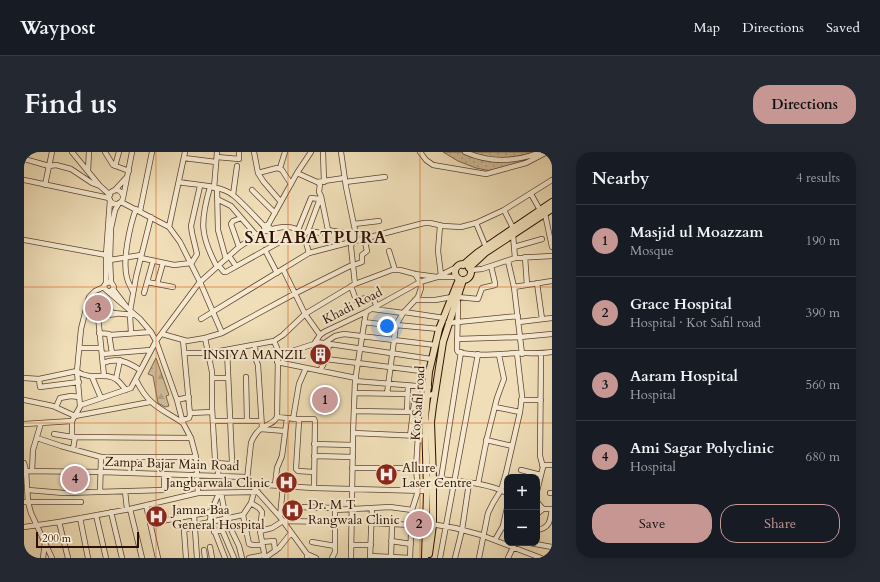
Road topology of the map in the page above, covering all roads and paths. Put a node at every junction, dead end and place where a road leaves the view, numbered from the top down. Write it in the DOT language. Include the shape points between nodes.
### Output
graph roads {
  1 [pos="52,152"];
  2 [pos="72,152"];
  3 [pos="89,152"];
  4 [pos="105,152"];
  5 [pos="119,152"];
  6 [pos="132,152"];
  7 [pos="152,152"];
  8 [pos="185,152"];
  9 [pos="239,152"];
  10 [pos="254,152"];
  11 [pos="285,152"];
  12 [pos="311,152"];
  13 [pos="323,152"];
  14 [pos="341,152"];
  15 [pos="420,152"];
  16 [pos="465,152"];
  17 [pos="542,152"];
  18 [pos="547,152"];
  19 [pos="217,157"];
  20 [pos="184,158"];
  21 [pos="24,159"];
  22 [pos="49,166"];
  23 [pos="115,166"];
  24 [pos="237,166"];
  25 [pos="280,168"];
  26 [pos="88,171"];
  27 [pos="129,173"];
  28 [pos="258,173"];
  29 [pos="296,173"];
  30 [pos="385,177"];
  31 [pos="24,180"];
  32 [pos="345,180"];
  33 [pos="552,180"];
  34 [pos="179,182"];
  35 [pos="317,182"];
  36 [pos="324,182"];
  37 [pos="290,184"];
  38 [pos="45,185"];
  39 [pos="100,186"];
  40 [pos="200,186"];
  41 [pos="214,188"];
  42 [pos="252,190"];
  43 [pos="114,191"];
  44 [pos="531,194"];
  45 [pos="233,195"];
  46 [pos="320,197"];
  47 [pos="110,198"];
  48 [pos="217,199"];
  49 [pos="121,201"];
  50 [pos="281,202"];
  51 [pos="552,202"];
  52 [pos="552,209"];
  53 [pos="138,210"];
  54 [pos="504,210"];
  55 [pos="543,212"];
  56 [pos="275,213"];
  57 [pos="151,217"];
  58 [pos="241,218"];
  59 [pos="379,221"];
  60 [pos="550,222"];
  61 [pos="476,223"];
  62 [pos="354,224"];
  63 [pos="440,226"];
  64 [pos="169,227"];
  65 [pos="267,227"];
  66 [pos="513,228"];
  67 [pos="298,230"];
  68 [pos="308,231"];
  69 [pos="321,233"];
  70 [pos="355,235"];
  71 [pos="513,235"];
  72 [pos="257,236"];
  73 [pos="303,236"];
  74 [pos="364,238"];
  75 [pos="285,239"];
  76 [pos="24,240"];
  77 [pos="542,240"];
  78 [pos="551,240"];
  79 [pos="352,241"];
  80 [pos="239,247"];
  81 [pos="486,247"];
  82 [pos="514,247"];
  83 [pos="552,247"];
  84 [pos="265,250"];
  85 [pos="389,251"];
  86 [pos="309,253"];
  87 [pos="106,255"];
  88 [pos="141,256"];
  89 [pos="552,256"];
  90 [pos="228,257"];
  91 [pos="525,257"];
  92 [pos="126,258"];
  93 [pos="515,258"];
  94 [pos="110,260"];
  95 [pos="152,261"];
  96 [pos="508,261"];
  97 [pos="191,263"];
  98 [pos="163,264"];
  99 [pos="354,265"];
  100 [pos="461,265"];
  101 [pos="218,266"];
  102 [pos="236,266"];
  103 [pos="491,266"];
  104 [pos="282,269"];
  105 [pos="470,269"];
  106 [pos="395,270"];
  107 [pos="277,272"];
  108 [pos="415,274"];
  109 [pos="439,276"];
  110 [pos="460,279"];
  111 [pos="552,281"];
  112 [pos="111,282"];
  113 [pos="147,282"];
  114 [pos="200,282"];
  115 [pos="420,282"];
  116 [pos="537,283"];
  117 [pos="157,284"];
  118 [pos="353,285"];
  119 [pos="527,285"];
  120 [pos="106,287"];
  121 [pos="173,287"];
  122 [pos="514,287"];
  123 [pos="113,289"];
  124 [pos="133,292"];
  125 [pos="144,294"];
  126 [pos="294,294"];
  127 [pos="456,297"];
  128 [pos="415,300"];
  129 [pos="87,303"];
  130 [pos="377,306"];
  131 [pos="372,308"];
  132 [pos="130,311"];
  133 [pos="214,312"];
  134 [pos="366,312"];
  135 [pos="403,312"];
  136 [pos="116,314"];
  137 [pos="305,314"];
  138 [pos="518,316"];
  139 [pos="552,318"];
  140 [pos="201,319"];
  141 [pos="542,319"];
  142 [pos="443,320"];
  143 [pos="364,322"];
  144 [pos="458,322"];
  145 [pos="518,322"];
  146 [pos="449,323"];
  147 [pos="396,326"];
  148 [pos="439,329"];
  149 [pos="151,332"];
  150 [pos="222,332"];
  151 [pos="99,333"];
  152 [pos="131,333"];
  153 [pos="162,334"];
  154 [pos="552,334"];
  155 [pos="110,335"];
  156 [pos="320,335"];
  157 [pos="362,336"];
  158 [pos="520,337"];
  159 [pos="205,338"];
  160 [pos="393,339"];
  161 [pos="457,339"];
  162 [pos="183,340"];
  163 [pos="156,341"];
  164 [pos="274,341"];
  165 [pos="316,342"];
  166 [pos="323,344"];
  167 [pos="255,345"];
  168 [pos="329,345"];
  169 [pos="435,345"];
  170 [pos="80,348"];
  171 [pos="360,349"];
  172 [pos="151,350"];
  173 [pos="227,350"];
  174 [pos="101,351"];
  175 [pos="461,352"];
  176 [pos="552,352"];
  177 [pos="112,353"];
  178 [pos="185,353"];
  179 [pos="209,353"];
  180 [pos="392,353"];
  181 [pos="478,354"];
  182 [pos="519,354"];
  183 [pos="541,354"];
  184 [pos="280,355"];
  185 [pos="499,355"];
  186 [pos="326,359"];
  187 [pos="431,359"];
  188 [pos="120,360"];
  189 [pos="277,362"];
  190 [pos="103,363"];
  191 [pos="358,363"];
  192 [pos="390,366"];
  193 [pos="306,368"];
  194 [pos="140,370"];
  195 [pos="320,371"];
  196 [pos="77,372"];
  197 [pos="429,372"];
  198 [pos="104,376"];
  199 [pos="92,377"];
  200 [pos="246,377"];
  201 [pos="24,378"];
  202 [pos="212,378"];
  203 [pos="228,378"];
  204 [pos="116,379"];
  205 [pos="355,379"];
  206 [pos="39,380"];
  207 [pos="136,380"];
  208 [pos="79,382"];
  209 [pos="388,384"];
  210 [pos="408,385"];
  211 [pos="429,387"];
  212 [pos="126,390"];
  213 [pos="355,393"];
  214 [pos="435,393"];
  215 [pos="387,394"];
  216 [pos="407,394"];
  217 [pos="428,395"];
  218 [pos="79,397"];
  219 [pos="189,397"];
  220 [pos="101,398"];
  221 [pos="24,400"];
  222 [pos="177,400"];
  223 [pos="521,400"];
  224 [pos="541,400"];
  225 [pos="150,402"];
  226 [pos="80,406"];
  227 [pos="56,407"];
  228 [pos="495,407"];
  229 [pos="354,411"];
  230 [pos="407,411"];
  231 [pos="212,412"];
  232 [pos="413,412"];
  233 [pos="520,412"];
  234 [pos="190,413"];
  235 [pos="75,416"];
  236 [pos="276,417"];
  237 [pos="286,418"];
  238 [pos="295,419"];
  239 [pos="230,420"];
  240 [pos="247,420"];
  241 [pos="261,420"];
  242 [pos="72,421"];
  243 [pos="183,421"];
  244 [pos="213,421"];
  245 [pos="41,423"];
  246 [pos="24,424"];
  247 [pos="261,428"];
  248 [pos="285,432"];
  249 [pos="353,433"];
  250 [pos="54,434"];
  251 [pos="410,436"];
  252 [pos="418,436"];
  253 [pos="425,436"];
  254 [pos="74,437"];
  255 [pos="37,438"];
  256 [pos="191,438"];
  257 [pos="486,440"];
  258 [pos="314,444"];
  259 [pos="353,444"];
  260 [pos="512,446"];
  261 [pos="73,449"];
  262 [pos="314,456"];
  263 [pos="101,457"];
  264 [pos="196,457"];
  265 [pos="352,457"];
  266 [pos="24,463"];
  267 [pos="219,463"];
  268 [pos="542,465"];
  269 [pos="552,465"];
  270 [pos="352,468"];
  271 [pos="416,468"];
  272 [pos="521,470"];
  273 [pos="25,471"];
  274 [pos="32,471"];
  275 [pos="100,472"];
  276 [pos="314,472"];
  277 [pos="164,474"];
  278 [pos="198,475"];
  279 [pos="541,475"];
  280 [pos="218,476"];
  281 [pos="246,477"];
  282 [pos="430,478"];
  283 [pos="441,478"];
  284 [pos="540,479"];
  285 [pos="455,480"];
  286 [pos="470,483"];
  287 [pos="250,484"];
  288 [pos="478,484"];
  289 [pos="275,486"];
  290 [pos="283,486"];
  291 [pos="314,488"];
  292 [pos="352,488"];
  293 [pos="28,490"];
  294 [pos="501,490"];
  295 [pos="125,491"];
  296 [pos="418,491"];
  297 [pos="427,491"];
  298 [pos="100,492"];
  299 [pos="256,492"];
  300 [pos="504,492"];
  301 [pos="198,493"];
  302 [pos="220,493"];
  303 [pos="26,502"];
  304 [pos="81,502"];
  305 [pos="251,503"];
  306 [pos="146,505"];
  307 [pos="540,506"];
  308 [pos="295,507"];
  309 [pos="372,508"];
  310 [pos="128,509"];
  311 [pos="543,509"];
  312 [pos="552,509"];
  313 [pos="335,510"];
  314 [pos="352,510"];
  315 [pos="412,510"];
  316 [pos="507,510"];
  317 [pos="111,512"];
  318 [pos="211,512"];
  319 [pos="540,512"];
  320 [pos="96,515"];
  321 [pos="194,515"];
  322 [pos="243,515"];
  323 [pos="80,518"];
  324 [pos="226,519"];
  325 [pos="282,520"];
  326 [pos="59,522"];
  327 [pos="210,522"];
  328 [pos="335,522"];
  329 [pos="150,523"];
  330 [pos="372,523"];
  331 [pos="430,524"];
  332 [pos="392,525"];
  333 [pos="412,525"];
  334 [pos="37,526"];
  335 [pos="196,526"];
  336 [pos="445,526"];
  337 [pos="24,527"];
  338 [pos="503,527"];
  339 [pos="540,529"];
  340 [pos="260,530"];
  341 [pos="462,530"];
  342 [pos="214,532"];
  343 [pos="291,533"];
  344 [pos="484,536"];
  345 [pos="494,540"];
  346 [pos="45,541"];
  347 [pos="392,541"];
  348 [pos="312,542"];
  349 [pos="262,543"];
  350 [pos="411,544"];
  351 [pos="504,544"];
  352 [pos="540,544"];
  353 [pos="351,545"];
  354 [pos="371,545"];
  355 [pos="335,546"];
  356 [pos="508,546"];
  357 [pos="529,546"];
  358 [pos="552,546"];
  359 [pos="210,547"];
  360 [pos="512,548"];
  361 [pos="204,550"];
  362 [pos="275,551"];
  363 [pos="528,554"];
  364 [pos="264,555"];
  365 [pos="307,556"];
  366 [pos="370,557"];
  367 [pos="391,557"];
  368 [pos="43,558"];
  369 [pos="52,558"];
  370 [pos="68,558"];
  371 [pos="88,558"];
  372 [pos="106,558"];
  373 [pos="122,558"];
  374 [pos="142,558"];
  375 [pos="158,558"];
  376 [pos="186,558"];
  377 [pos="198,558"];
  378 [pos="205,558"];
  379 [pos="212,558"];
  380 [pos="225,558"];
  381 [pos="234,558"];
  382 [pos="242,558"];
  383 [pos="249,558"];
  384 [pos="316,558"];
  385 [pos="332,558"];
  386 [pos="351,558"];
  387 [pos="410,558"];
  388 [pos="425,558"];
  389 [pos="428,558"];
  390 [pos="440,558"];
  391 [pos="455,558"];
  392 [pos="478,558"];
  393 [pos="508,558"];
  394 [pos="541,558"];
  1 -- 22 [label="street"];
  2 -- 26 [label="street"];
  3 -- 26 [label="street"];
  4 -- 23 [label="street"];
  5 -- 23 [label="street"];
  6 -- 27 [label="street"];
  7 -- 53 [label="street"];
  8 -- 20 [label="street"];
  9 -- 19 [label="street" via="239,159"];
  10 -- 28 [label="street"];
  11 -- 25 [label="street"];
  12 -- 29 [label="street"];
  13 -- 36 [label="street"];
  14 -- 32 [label="street"];
  15 -- 18 [label="street" via="433,165 482,174 526,163"];
  16 -- 17 [label="street" via="501,161 519,160"];
  19 -- 20 [label="street"];
  19 -- 41 [label="street"];
  20 -- 34 [label="street"];
  21 -- 22 [label="street"];
  22 -- 38 [label="street"];
  22 -- 39 [label="street" via="71,168"];
  23 -- 27 [label="street"];
  24 -- 45 [label="street"];
  25 -- 28 [label="street"];
  25 -- 37 [label="street"];
  26 -- 39 [label="street"];
  27 -- 43 [label="street"];
  27 -- 49 [label="street"];
  28 -- 50 [label="street"];
  29 -- 35 [label="street"];
  29 -- 37 [label="street"];
  30 -- 32 [label="street"];
  31 -- 38 [label="street"];
  32 -- 36 [label="street"];
  32 -- 62 [label="street"];
  33 -- 44 [label="street"];
  34 -- 40 [label="street"];
  34 -- 64 [label="street"];
  35 -- 36 [label="street"];
  35 -- 46 [label="street" via="320,184"];
  37 -- 50 [label="street"];
  38 -- 47 [label="street"];
  39 -- 47 [label="street"];
  40 -- 41 [label="street"];
  40 -- 97 [label="street" via="191,226 197,254"];
  41 -- 45 [label="street"];
  41 -- 48 [label="street"];
  41 -- 101 [label="street" via="205,205 203,232 208,250"];
  42 -- 56 [label="street"];
  43 -- 47 [label="street"];
  43 -- 49 [label="street" via="120,192"];
  44 -- 54 [label="street"];
  44 -- 55 [label="street"];
  45 -- 65 [label="street"];
  46 -- 67 [label="street" via="311,198"];
  46 -- 68 [label="street"];
  46 -- 70 [label="street" via="328,230"];
  47 -- 49 [label="street" via="115,204"];
  47 -- 87 [label="street"];
  48 -- 58 [label="street" via="231,206"];
  48 -- 90 [label="street" via="218,230"];
  49 -- 53 [label="street"];
  49 -- 94 [label="street" via="114,210"];
  50 -- 56 [label="street"];
  51 -- 55 [label="main road"];
  52 -- 55 [label="main road"];
  53 -- 57 [label="street"];
  53 -- 92 [label="street" via="130,228"];
  54 -- 61 [label="street"];
  54 -- 66 [label="street"];
  55 -- 60 [label="street"];
  55 -- 66 [label="main road"];
  55 -- 71 [label="main road"];
  56 -- 65 [label="street"];
  57 -- 64 [label="street"];
  57 -- 88 [label="street"];
  58 -- 72 [label="street"];
  58 -- 80 [label="street" via="231,224"];
  59 -- 62 [label="street"];
  60 -- 78 [label="street"];
  61 -- 63 [label="street" via="461,227"];
  61 -- 81 [label="street"];
  62 -- 70 [label="street"];
  63 -- 74 [label="street" via="424,223"];
  63 -- 109 [label="street"];
  64 -- 97 [label="street"];
  65 -- 67 [label="street"];
  65 -- 72 [label="street"];
  66 -- 81 [label="main road"];
  67 -- 73 [label="street"];
  68 -- 69 [label="street"];
  68 -- 73 [label="street"];
  70 -- 79 [label="street"];
  71 -- 82 [label="street"];
  71 -- 105 [label="main road" via="485,253"];
  72 -- 80 [label="street"];
  73 -- 86 [label="street"];
  74 -- 79 [label="street"];
  74 -- 99 [label="street" via="367,251 362,255 362,262"];
  75 -- 84 [label="street"];
  76 -- 87 [label="street"];
  77 -- 82 [label="street"];
  78 -- 83 [label="street"];
  79 -- 86 [label="street"];
  79 -- 99 [label="street"];
  80 -- 90 [label="street"];
  81 -- 100 [label="main road"];
  82 -- 93 [label="street"];
  84 -- 102 [label="street"];
  84 -- 107 [label="street"];
  85 -- 106 [label="street"];
  86 -- 104 [label="street"];
  87 -- 120 [label="street"];
  88 -- 92 [label="street"];
  88 -- 95 [label="street"];
  88 -- 124 [label="street"];
  89 -- 91 [label="street"];
  90 -- 101 [label="street"];
  90 -- 102 [label="street"];
  91 -- 93 [label="street"];
  91 -- 119 [label="street"];
  92 -- 94 [label="street"];
  92 -- 124 [label="street" via="127,279"];
  93 -- 96 [label="street"];
  94 -- 112 [label="street"];
  95 -- 98 [label="street"];
  95 -- 113 [label="street"];
  96 -- 103 [label="street"];
  96 -- 122 [label="street"];
  97 -- 98 [label="street"];
  97 -- 114 [label="street"];
  98 -- 117 [label="street"];
  99 -- 118 [label="street"];
  99 -- 126 [label="street"];
  100 -- 105 [label="main road"];
  100 -- 109 [label="street, Khadi Road"];
  100 -- 110 [label="main road" via="455,272"];
  101 -- 102 [label="street" via="224,272"];
  101 -- 114 [label="street"];
  103 -- 105 [label="street"];
  103 -- 127 [label="street" via="495,285 482,288 478,299"];
  104 -- 107 [label="street"];
  104 -- 126 [label="street"];
  105 -- 110 [label="main road" via="470,277"];
  106 -- 108 [label="street"];
  106 -- 118 [label="street"];
  107 -- 133 [label="street"];
  108 -- 109 [label="street"];
  108 -- 115 [label="street"];
  109 -- 110 [label="street"];
  109 -- 115 [label="street, Khadi Road"];
  110 -- 127 [label="main road, Kot Safil road"];
  111 -- 116 [label="street"];
  112 -- 120 [label="street"];
  112 -- 123 [label="street"];
  113 -- 117 [label="street"];
  113 -- 125 [label="street"];
  114 -- 133 [label="street"];
  114 -- 153 [label="street"];
  115 -- 128 [label="street" via="420,291"];
  115 -- 130 [label="street, Khadi Road"];
  116 -- 119 [label="street"];
  116 -- 141 [label="street"];
  117 -- 121 [label="street"];
  118 -- 130 [label="street" via="356,300 372,297"];
  118 -- 137 [label="street"];
  119 -- 122 [label="street"];
  120 -- 123 [label="street"];
  120 -- 129 [label="street" via="91,294"];
  120 -- 132 [label="street"];
  122 -- 138 [label="street"];
  123 -- 132 [label="street"];
  124 -- 132 [label="street"];
  126 -- 137 [label="street"];
  126 -- 150 [label="street"];
  127 -- 128 [label="street"];
  127 -- 142 [label="main road, Kot Safil road"];
  127 -- 144 [label="street"];
  127 -- 146 [label="main road, Kot Safil road"];
  128 -- 135 [label="street"];
  129 -- 136 [label="street" via="106,307"];
  129 -- 170 [label="street"];
  130 -- 131 [label="street, Khadi Road"];
  131 -- 134 [label="street, Khadi Road"];
  131 -- 135 [label="street"];
  132 -- 136 [label="street"];
  132 -- 149 [label="street"];
  132 -- 152 [label="street"];
  133 -- 140 [label="street"];
  133 -- 150 [label="street"];
  134 -- 143 [label="street"];
  134 -- 156 [label="street, Khadi Road"];
  135 -- 142 [label="street"];
  135 -- 147 [label="street"];
  136 -- 151 [label="street" via="98,316"];
  137 -- 156 [label="street"];
  137 -- 164 [label="street"];
  138 -- 144 [label="street"];
  138 -- 145 [label="street"];
  139 -- 141 [label="street"];
  141 -- 145 [label="street"];
  142 -- 146 [label="street"];
  142 -- 148 [label="main road, Kot Safil road"];
  143 -- 147 [label="street"];
  143 -- 157 [label="street"];
  144 -- 146 [label="street"];
  144 -- 161 [label="street"];
  145 -- 158 [label="street"];
  146 -- 214 [label="main road, Kot Safil road"];
  147 -- 148 [label="street"];
  147 -- 160 [label="street"];
  148 -- 169 [label="main road, Kot Safil road"];
  149 -- 152 [label="street"];
  149 -- 163 [label="street"];
  150 -- 159 [label="street"];
  151 -- 155 [label="street"];
  151 -- 174 [label="street"];
  152 -- 155 [label="street"];
  153 -- 162 [label="street"];
  153 -- 163 [label="street"];
  154 -- 158 [label="street"];
  155 -- 177 [label="street"];
  156 -- 165 [label="street, Khadi Road"];
  157 -- 160 [label="street"];
  157 -- 166 [label="street" via="338,335"];
  157 -- 171 [label="street"];
  158 -- 161 [label="street"];
  158 -- 182 [label="street"];
  159 -- 162 [label="street"];
  159 -- 179 [label="street"];
  160 -- 169 [label="street"];
  160 -- 180 [label="street"];
  161 -- 175 [label="street" via="457,350"];
  162 -- 178 [label="street"];
  163 -- 172 [label="street"];
  163 -- 222 [label="street"];
  164 -- 167 [label="street"];
  164 -- 184 [label="street"];
  165 -- 166 [label="street"];
  165 -- 184 [label="street, Khadi Road"];
  166 -- 168 [label="street"];
  167 -- 173 [label="street"];
  167 -- 241 [label="street"];
  168 -- 171 [label="street"];
  168 -- 186 [label="street"];
  169 -- 187 [label="main road, Kot Safil road"];
  170 -- 174 [label="street"];
  170 -- 196 [label="street"];
  171 -- 180 [label="street"];
  171 -- 191 [label="street"];
  172 -- 177 [label="street"];
  172 -- 194 [label="street"];
  173 -- 179 [label="street"];
  173 -- 203 [label="street"];
  174 -- 177 [label="street"];
  174 -- 190 [label="street"];
  175 -- 181 [label="street"];
  175 -- 283 [label="street"];
  176 -- 183 [label="street"];
  178 -- 179 [label="street"];
  178 -- 219 [label="street"];
  179 -- 202 [label="street"];
  180 -- 187 [label="street"];
  180 -- 192 [label="street"];
  181 -- 185 [label="street"];
  181 -- 285 [label="street"];
  182 -- 183 [label="street"];
  182 -- 185 [label="street"];
  182 -- 223 [label="street"];
  183 -- 224 [label="street"];
  184 -- 189 [label="street"];
  185 -- 228 [label="street" via="504,379"];
  186 -- 191 [label="street"];
  186 -- 195 [label="street"];
  187 -- 197 [label="main road, Kot Safil road"];
  188 -- 190 [label="street" via="108,360"];
  188 -- 194 [label="street"];
  188 -- 204 [label="street"];
  189 -- 193 [label="street"];
  189 -- 236 [label="street"];
  190 -- 198 [label="street"];
  191 -- 192 [label="street"];
  191 -- 205 [label="street"];
  192 -- 197 [label="street"];
  192 -- 209 [label="street"];
  193 -- 195 [label="street"];
  193 -- 238 [label="street" via="299,384"];
  194 -- 207 [label="street"];
  195 -- 205 [label="street"];
  196 -- 199 [label="street"];
  196 -- 206 [label="street"];
  196 -- 208 [label="street"];
  197 -- 211 [label="main road, Kot Safil road"];
  198 -- 199 [label="street"];
  198 -- 204 [label="street"];
  199 -- 220 [label="street"];
  200 -- 240 [label="street"];
  201 -- 206 [label="street"];
  202 -- 203 [label="street"];
  202 -- 231 [label="street"];
  203 -- 239 [label="street"];
  204 -- 212 [label="street"];
  205 -- 209 [label="street"];
  205 -- 213 [label="street"];
  206 -- 208 [label="street" via="40,387"];
  207 -- 212 [label="street" via="131,388"];
  207 -- 225 [label="street"];
  208 -- 218 [label="street"];
  209 -- 210 [label="street"];
  209 -- 215 [label="street"];
  210 -- 211 [label="street"];
  210 -- 216 [label="street"];
  211 -- 217 [label="main road, Kot Safil road"];
  212 -- 220 [label="street"];
  213 -- 215 [label="street"];
  213 -- 229 [label="street"];
  214 -- 217 [label="street"];
  214 -- 282 [label="main road, Kot Safil road" via="431,422"];
  215 -- 216 [label="street"];
  216 -- 230 [label="street"];
  217 -- 232 [label="street" via="415,402"];
  217 -- 253 [label="main road, Kot Safil road"];
  218 -- 226 [label="street"];
  218 -- 227 [label="street" via="60,398"];
  219 -- 222 [label="street"];
  219 -- 234 [label="street"];
  220 -- 226 [label="street"];
  221 -- 227 [label="street"];
  222 -- 243 [label="street"];
  223 -- 224 [label="street"];
  223 -- 233 [label="street"];
  224 -- 268 [label="street"];
  225 -- 235 [label="street"];
  225 -- 243 [label="street"];
  226 -- 235 [label="street"];
  227 -- 235 [label="street"];
  228 -- 233 [label="street"];
  228 -- 257 [label="street"];
  229 -- 230 [label="street"];
  229 -- 249 [label="street"];
  230 -- 232 [label="street"];
  231 -- 234 [label="street"];
  231 -- 244 [label="street"];
  232 -- 251 [label="street"];
  233 -- 260 [label="street"];
  234 -- 243 [label="street" via="189,418"];
  235 -- 242 [label="street"];
  236 -- 237 [label="street"];
  236 -- 247 [label="street" via="275,421"];
  237 -- 238 [label="street"];
  237 -- 248 [label="street"];
  238 -- 258 [label="street" via="315,419"];
  238 -- 276 [label="street" via="300,422 296,469"];
  239 -- 240 [label="street"];
  239 -- 244 [label="street"];
  239 -- 267 [label="street" via="232,463"];
  240 -- 241 [label="street"];
  241 -- 247 [label="street"];
  242 -- 245 [label="street"];
  242 -- 254 [label="street"];
  243 -- 256 [label="street"];
  244 -- 267 [label="street" via="215,459"];
  245 -- 246 [label="street"];
  245 -- 255 [label="street"];
  247 -- 248 [label="street"];
  247 -- 281 [label="street" via="250,443"];
  248 -- 289 [label="street"];
  249 -- 251 [label="street"];
  249 -- 259 [label="street"];
  250 -- 254 [label="street"];
  251 -- 252 [label="street"];
  252 -- 253 [label="street"];
  252 -- 271 [label="street"];
  253 -- 282 [label="main road, Kot Safil road"];
  254 -- 256 [label="street"];
  254 -- 261 [label="street"];
  255 -- 261 [label="street"];
  255 -- 274 [label="street" via="33,450"];
  256 -- 264 [label="street"];
  257 -- 260 [label="street"];
  257 -- 288 [label="street"];
  258 -- 259 [label="street"];
  258 -- 262 [label="street"];
  259 -- 265 [label="street"];
  260 -- 294 [label="street"];
  261 -- 263 [label="street"];
  262 -- 265 [label="street"];
  262 -- 276 [label="street"];
  263 -- 264 [label="street"];
  263 -- 275 [label="street"];
  264 -- 278 [label="street"];
  265 -- 270 [label="street"];
  266 -- 273 [label="street"];
  267 -- 280 [label="street"];
  268 -- 269 [label="street"];
  268 -- 279 [label="street"];
  270 -- 271 [label="street"];
  270 -- 292 [label="street"];
  271 -- 296 [label="street"];
  272 -- 279 [label="street"];
  273 -- 274 [label="street, Zampa Bajar Main Road"];
  273 -- 293 [label="street"];
  274 -- 275 [label="street, Zampa Bajar Main Road"];
  275 -- 277 [label="street, Zampa Bajar Main Road"];
  275 -- 298 [label="street"];
  276 -- 291 [label="street"];
  277 -- 278 [label="street, Zampa Bajar Main Road"];
  277 -- 295 [label="street" via="164,490"];
  278 -- 280 [label="street, Zampa Bajar Main Road"];
  278 -- 301 [label="street"];
  279 -- 284 [label="street"];
  280 -- 281 [label="street, Zampa Bajar Main Road"];
  281 -- 287 [label="street"];
  282 -- 283 [label="street"];
  282 -- 297 [label="main road, Kot Safil road"];
  282 -- 331 [label="main road, Kot Safil road"];
  283 -- 285 [label="street"];
  285 -- 286 [label="street"];
  285 -- 336 [label="street"];
  286 -- 288 [label="street"];
  286 -- 341 [label="street"];
  287 -- 289 [label="street"];
  287 -- 299 [label="street"];
  288 -- 294 [label="street"];
  289 -- 290 [label="street"];
  290 -- 291 [label="street"];
  290 -- 325 [label="street"];
  291 -- 292 [label="street"];
  292 -- 296 [label="street"];
  292 -- 314 [label="street"];
  293 -- 298 [label="street"];
  293 -- 303 [label="street"];
  294 -- 300 [label="street"];
  294 -- 344 [label="street" via="488,513"];
  295 -- 298 [label="street"];
  295 -- 310 [label="street"];
  296 -- 297 [label="street"];
  296 -- 315 [label="street"];
  297 -- 331 [label="main road, Kot Safil road"];
  299 -- 302 [label="street"];
  299 -- 305 [label="street"];
  299 -- 325 [label="street"];
  301 -- 302 [label="street"];
  301 -- 306 [label="street"];
  302 -- 318 [label="street"];
  302 -- 324 [label="street"];
  303 -- 304 [label="street"];
  303 -- 334 [label="street"];
  305 -- 322 [label="street"];
  305 -- 340 [label="street" via="262,512"];
  306 -- 310 [label="street"];
  306 -- 329 [label="street"];
  307 -- 311 [label="street"];
  308 -- 313 [label="street"];
  309 -- 314 [label="street"];
  309 -- 315 [label="street"];
  309 -- 330 [label="street"];
  310 -- 317 [label="street"];
  310 -- 374 [label="street"];
  311 -- 312 [label="street"];
  311 -- 319 [label="street"];
  312 -- 339 [label="street" via="547,525"];
  313 -- 314 [label="street"];
  313 -- 328 [label="street"];
  314 -- 353 [label="street"];
  315 -- 333 [label="street"];
  316 -- 338 [label="street"];
  317 -- 320 [label="street"];
  317 -- 373 [label="street"];
  318 -- 321 [label="street"];
  318 -- 327 [label="street"];
  320 -- 323 [label="street"];
  320 -- 372 [label="street"];
  321 -- 329 [label="street"];
  321 -- 335 [label="street"];
  322 -- 324 [label="street"];
  322 -- 349 [label="street" via="248,542 253,545"];
  323 -- 326 [label="street"];
  323 -- 371 [label="street"];
  324 -- 327 [label="street"];
  324 -- 382 [label="street"];
  325 -- 328 [label="street"];
  325 -- 340 [label="street" via="272,528"];
  325 -- 343 [label="street"];
  326 -- 334 [label="street"];
  326 -- 370 [label="street"];
  327 -- 335 [label="street"];
  327 -- 342 [label="street"];
  328 -- 355 [label="street"];
  329 -- 375 [label="street"];
  330 -- 332 [label="street"];
  330 -- 354 [label="street"];
  331 -- 336 [label="street"];
  331 -- 388 [label="main road, Kot Safil road"];
  331 -- 389 [label="main road, Kot Safil road"];
  332 -- 333 [label="street"];
  332 -- 347 [label="street"];
  333 -- 350 [label="street"];
  334 -- 337 [label="street"];
  334 -- 346 [label="street"];
  335 -- 376 [label="street" via="184,530"];
  335 -- 377 [label="street"];
  336 -- 341 [label="street"];
  336 -- 390 [label="street"];
  338 -- 345 [label="street"];
  340 -- 349 [label="street"];
  341 -- 344 [label="street"];
  341 -- 391 [label="street"];
  342 -- 380 [label="street"];
  342 -- 381 [label="street" via="223,532"];
  343 -- 362 [label="street"];
  343 -- 365 [label="street"];
  344 -- 345 [label="street"];
  344 -- 392 [label="street"];
  345 -- 351 [label="street"];
  346 -- 368 [label="street"];
  346 -- 369 [label="street"];
  347 -- 350 [label="street"];
  347 -- 367 [label="street"];
  348 -- 355 [label="street"];
  349 -- 362 [label="street" via="274,541"];
  349 -- 364 [label="street"];
  350 -- 387 [label="street"];
  352 -- 358 [label="street"];
  353 -- 354 [label="street"];
  353 -- 386 [label="street"];
  354 -- 366 [label="street"];
  355 -- 385 [label="street"];
  356 -- 360 [label="street"];
  357 -- 363 [label="street"];
  359 -- 379 [label="street"];
  360 -- 363 [label="street"];
  360 -- 393 [label="street"];
  361 -- 378 [label="street"];
  362 -- 364 [label="street" via="265,558"];
  363 -- 394 [label="street"];
  364 -- 383 [label="street"];
  365 -- 384 [label="street"];
  366 -- 367 [label="street"];
  367 -- 387 [label="street"];
}
